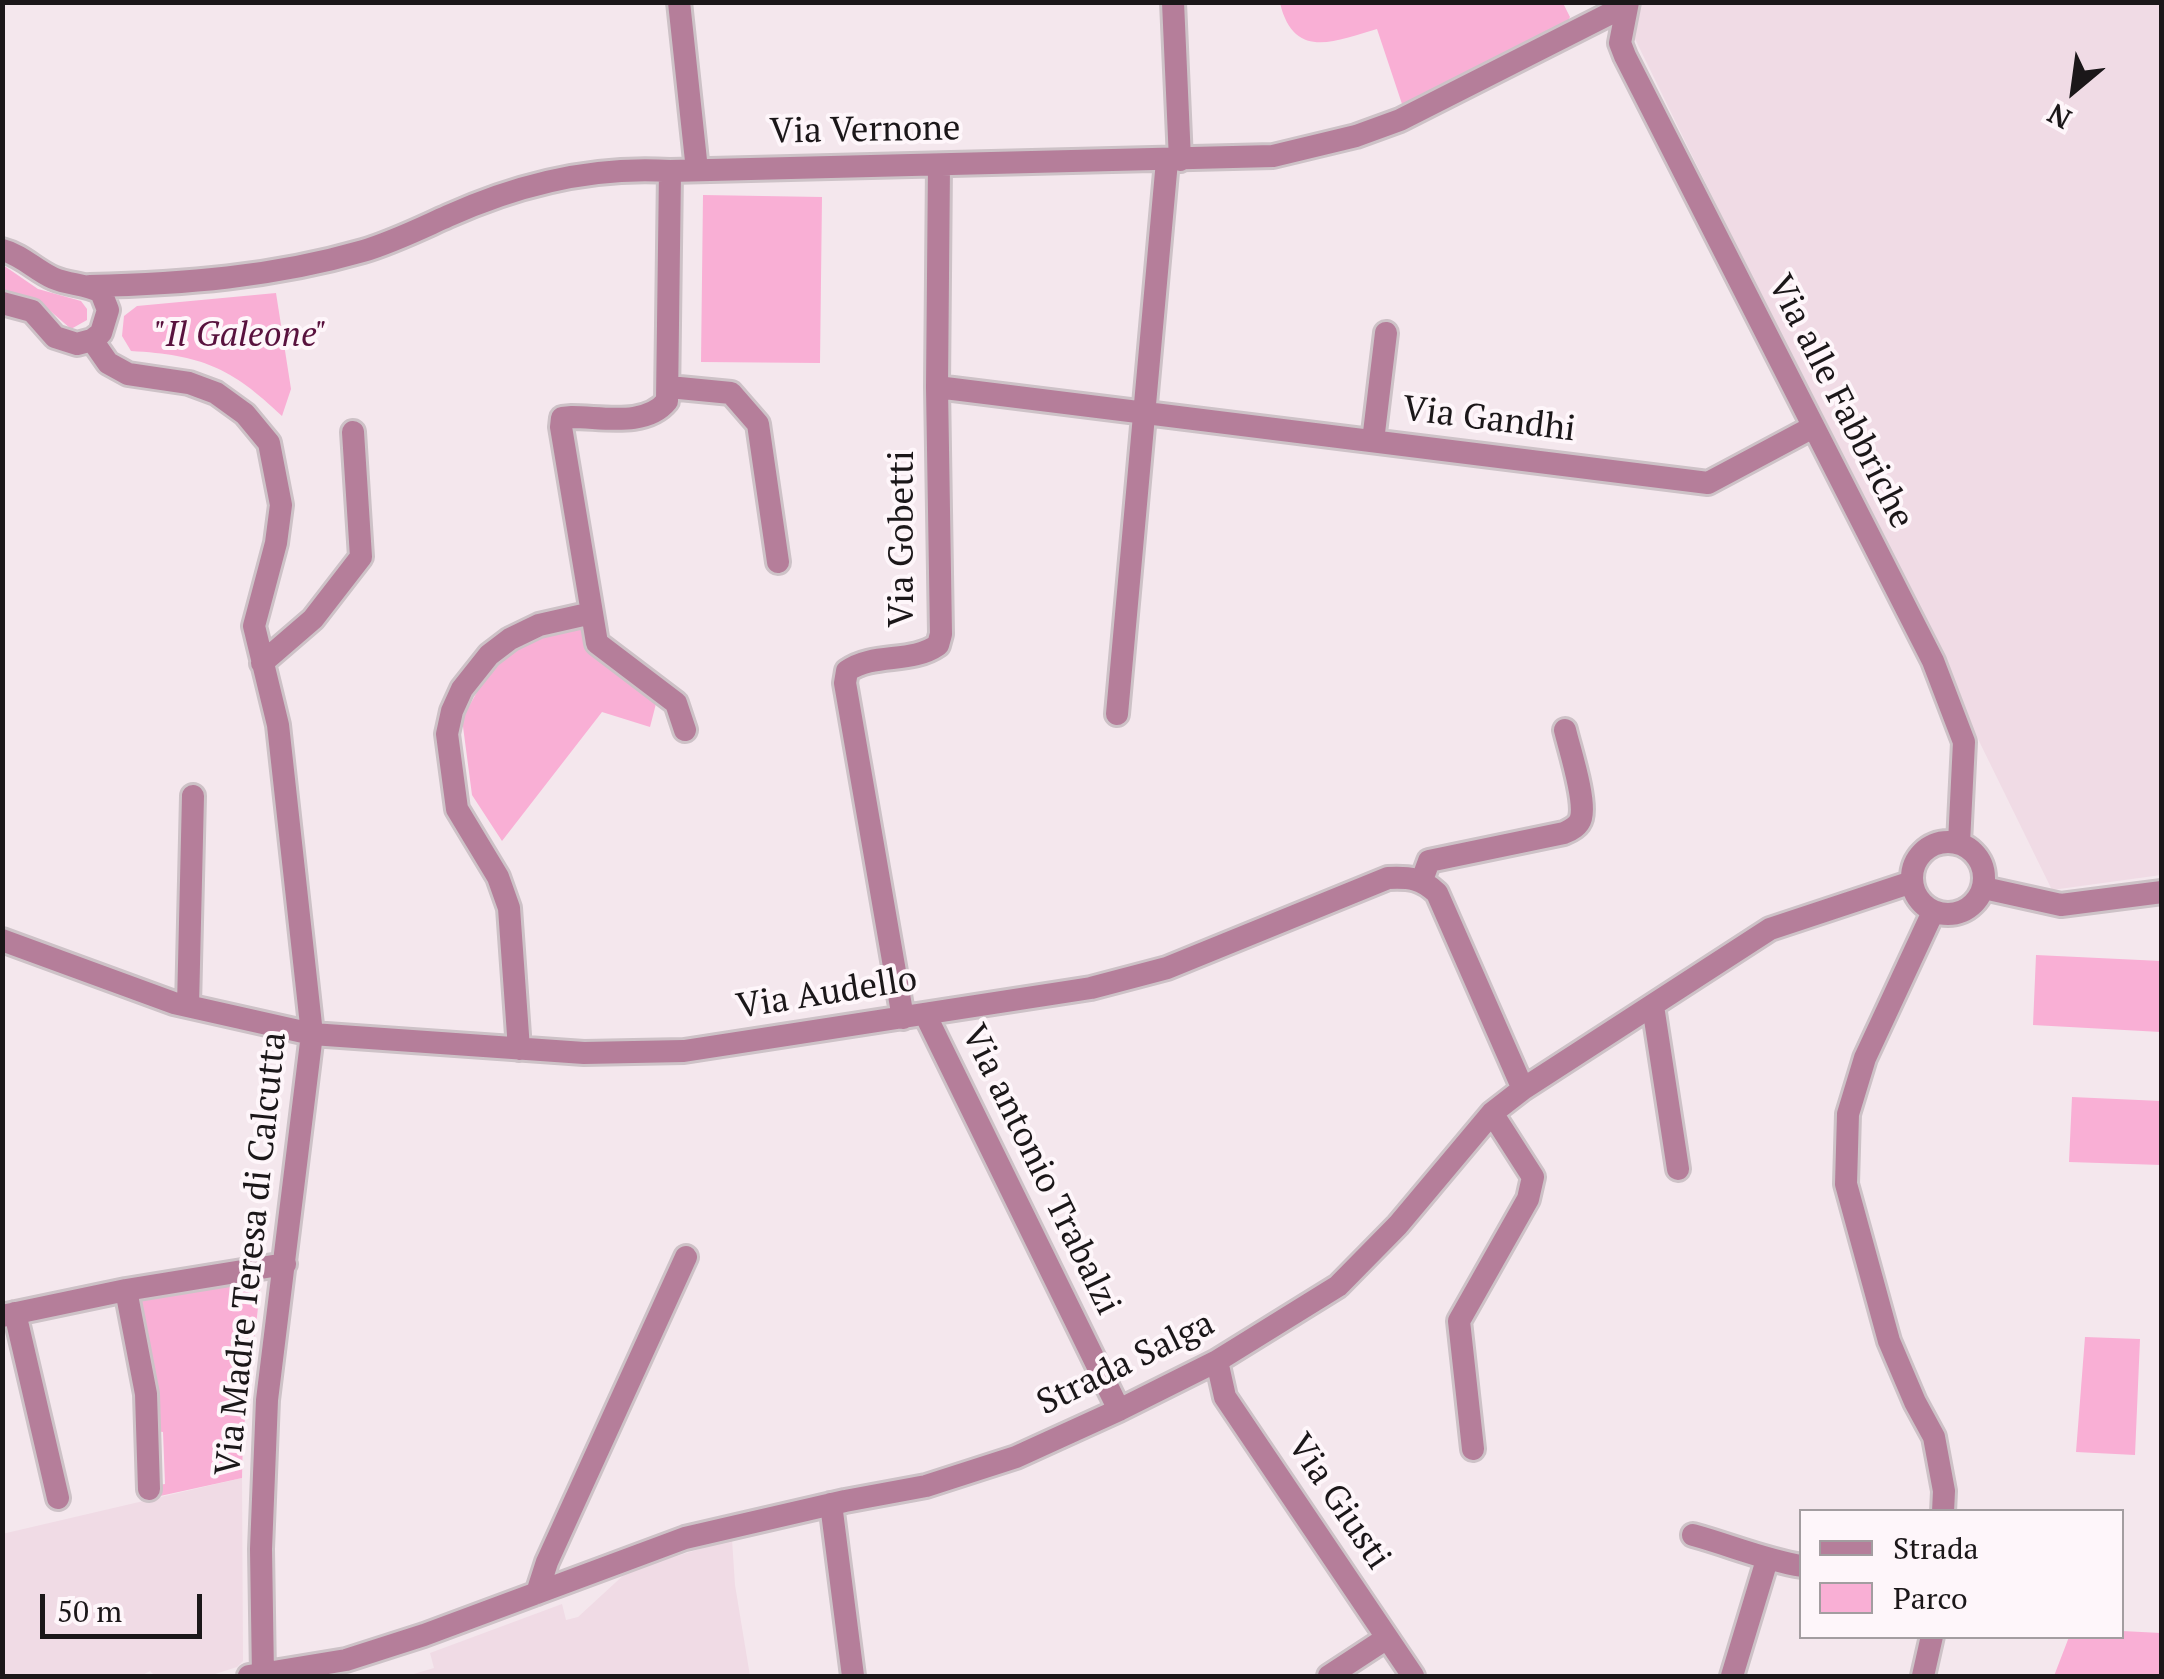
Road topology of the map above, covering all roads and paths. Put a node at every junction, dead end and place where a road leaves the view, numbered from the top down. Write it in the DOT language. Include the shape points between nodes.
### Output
graph roads {
  1 [pos="679,2"];
  2 [pos="1173,2"];
  3 [pos="1628,4"];
  4 [pos="1174,160"];
  5 [pos="939,164"];
  6 [pos="697,170"];
  7 [pos="670,171"];
  8 [pos="2,250"];
  9 [pos="90,286"];
  10 [pos="2,304"];
  11 [pos="1386,334"];
  12 [pos="92,340"];
  13 [pos="937,386"];
  14 [pos="669,387"];
  15 [pos="1144,412"];
  16 [pos="1812,427"];
  17 [pos="353,432"];
  18 [pos="1372,441"];
  19 [pos="778,562"];
  20 [pos="592,613"];
  21 [pos="262,663"];
  22 [pos="1117,714"];
  23 [pos="685,730"];
  24 [pos="1565,730"];
  25 [pos="193,796"];
  26 [pos="1959,843"];
  27 [pos="1422,880"];
  28 [pos="1912,882"];
  29 [pos="1984,888"];
  30 [pos="2162,892"];
  31 [pos="1933,912"];
  32 [pos="2,940"];
  33 [pos="188,1006"];
  34 [pos="1653,1006"];
  35 [pos="914,1016"];
  36 [pos="312,1034"];
  37 [pos="520,1050"];
  38 [pos="1523,1089"];
  39 [pos="1492,1113"];
  40 [pos="1678,1168"];
  41 [pos="686,1257"];
  42 [pos="285,1264"];
  43 [pos="126,1290"];
  44 [pos="9,1315"];
  45 [pos="1217,1361"];
  46 [pos="1119,1410"];
  47 [pos="1473,1449"];
  48 [pos="150,1489"];
  49 [pos="58,1498"];
  50 [pos="831,1504"];
  51 [pos="1944,1509"];
  52 [pos="1693,1535"];
  53 [pos="1767,1560"];
  54 [pos="1799,1565"];
  55 [pos="538,1593"];
  56 [pos="1387,1638"];
  57 [pos="1931,1639"];
  58 [pos="258,1676"];
  59 [pos="854,1676"];
  60 [pos="1329,1676"];
  61 [pos="1413,1676"];
  62 [pos="1732,1676"];
  63 [pos="1924,1676"];
  1 -- 6 [label="street"];
  2 -- 4 [label="street"];
  3 -- 4 [label="street, Via Vernone" via="1356,136 1273,156"];
  3 -- 16 [label="street, Via alle Fabbriche" via="1620,43 1625,56"];
  4 -- 5 [label="street, Via Vernone"];
  4 -- 15 [label="street"];
  5 -- 6 [label="street, Via Vernone"];
  5 -- 13 [label="street, Via Gobetti"];
  6 -- 7 [label="street, Via Vernone"];
  7 -- 9 [label="street, Via Vernone" via="606,169 563,177 481,202 412,234 274,272"];
  7 -- 14 [label="street"];
  8 -- 9 [label="street, Via Vernone" via="54,279"];
  9 -- 12 [label="street" via="102,292 108,310"];
  10 -- 12 [label="street" via="32,311 64,342"];
  11 -- 18 [label="street"];
  12 -- 21 [label="street, Via Madre Teresa di Calcutta" via="108,363 128,374 216,393 268,442 281,505 254,626"];
  13 -- 15 [label="street, Via Gandhi"];
  13 -- 35 [label="street, Via Gobetti" via="938,645 927,653 858,664 847,671 845,683"];
  14 -- 19 [label="street" via="731,393 758,424"];
  14 -- 20 [label="street" via="667,401 644,418 562,418"];
  15 -- 18 [label="street, Via Gandhi"];
  15 -- 22 [label="street"];
  16 -- 18 [label="street, Via Gandhi" via="1708,483"];
  16 -- 26 [label="street, Via alle Fabbriche" via="1933,661 1964,742"];
  17 -- 21 [label="street" via="360,557 313,619"];
  20 -- 23 [label="street" via="597,643 676,703"];
  20 -- 37 [label="street" via="539,625 490,655 462,689 448,734 457,808 509,908"];
  21 -- 36 [label="street, Via Madre Teresa di Calcutta" via="278,725"];
  24 -- 27 [label="street" via="1581,805 1576,827 1429,860"];
  25 -- 33 [label="street"];
  26 -- 28 [label="street" via="1929,846 1916,860"];
  26 -- 29 [label="street" via="1978,856"];
  27 -- 35 [label="street, Via Audello" via="1388,878 1167,968 1090,988"];
  27 -- 38 [label="street" via="1437,893"];
  28 -- 31 [label="street"];
  28 -- 34 [label="street, Strada Salga" via="1770,930"];
  29 -- 30 [label="street" via="2061,905"];
  29 -- 31 [label="street" via="1965,911"];
  31 -- 51 [label="street" via="1865,1058 1848,1114 1846,1184 1890,1341 1934,1437"];
  32 -- 33 [label="street, Via Audello"];
  33 -- 36 [label="street, Via Audello"];
  34 -- 38 [label="street, Strada Salga"];
  34 -- 40 [label="street"];
  35 -- 37 [label="street, Via Audello" via="684,1051"];
  35 -- 46 [label="street, Via antonio Trabalzi"];
  36 -- 37 [label="street, Via Audello"];
  36 -- 42 [label="street, Via Madre Teresa di Calcutta"];
  38 -- 39 [label="street, Strada Salga"];
  39 -- 45 [label="street, Strada Salga" via="1338,1286"];
  39 -- 47 [label="street" via="1534,1176 1528,1200 1458,1320"];
  41 -- 55 [label="street"];
  42 -- 43 [label="street"];
  42 -- 58 [label="street, Via Madre Teresa di Calcutta" via="267,1400"];
  43 -- 44 [label="street"];
  43 -- 48 [label="street" via="146,1394"];
  44 -- 49 [label="street"];
  45 -- 46 [label="street, Strada Salga"];
  45 -- 56 [label="street, Via Giusti" via="1226,1397"];
  46 -- 50 [label="street, Strada Salga" via="1016,1457 926,1486"];
  50 -- 55 [label="street, Strada Salga" via="685,1538"];
  50 -- 59 [label="street"];
  52 -- 53 [label="street"];
  53 -- 54 [label="street"];
  53 -- 62 [label="street"];
  55 -- 58 [label="street, Strada Salga" via="346,1660"];
  56 -- 60 [label="street"];
  56 -- 61 [label="street, Via Giusti"];
  57 -- 63 [label="street"];
}
